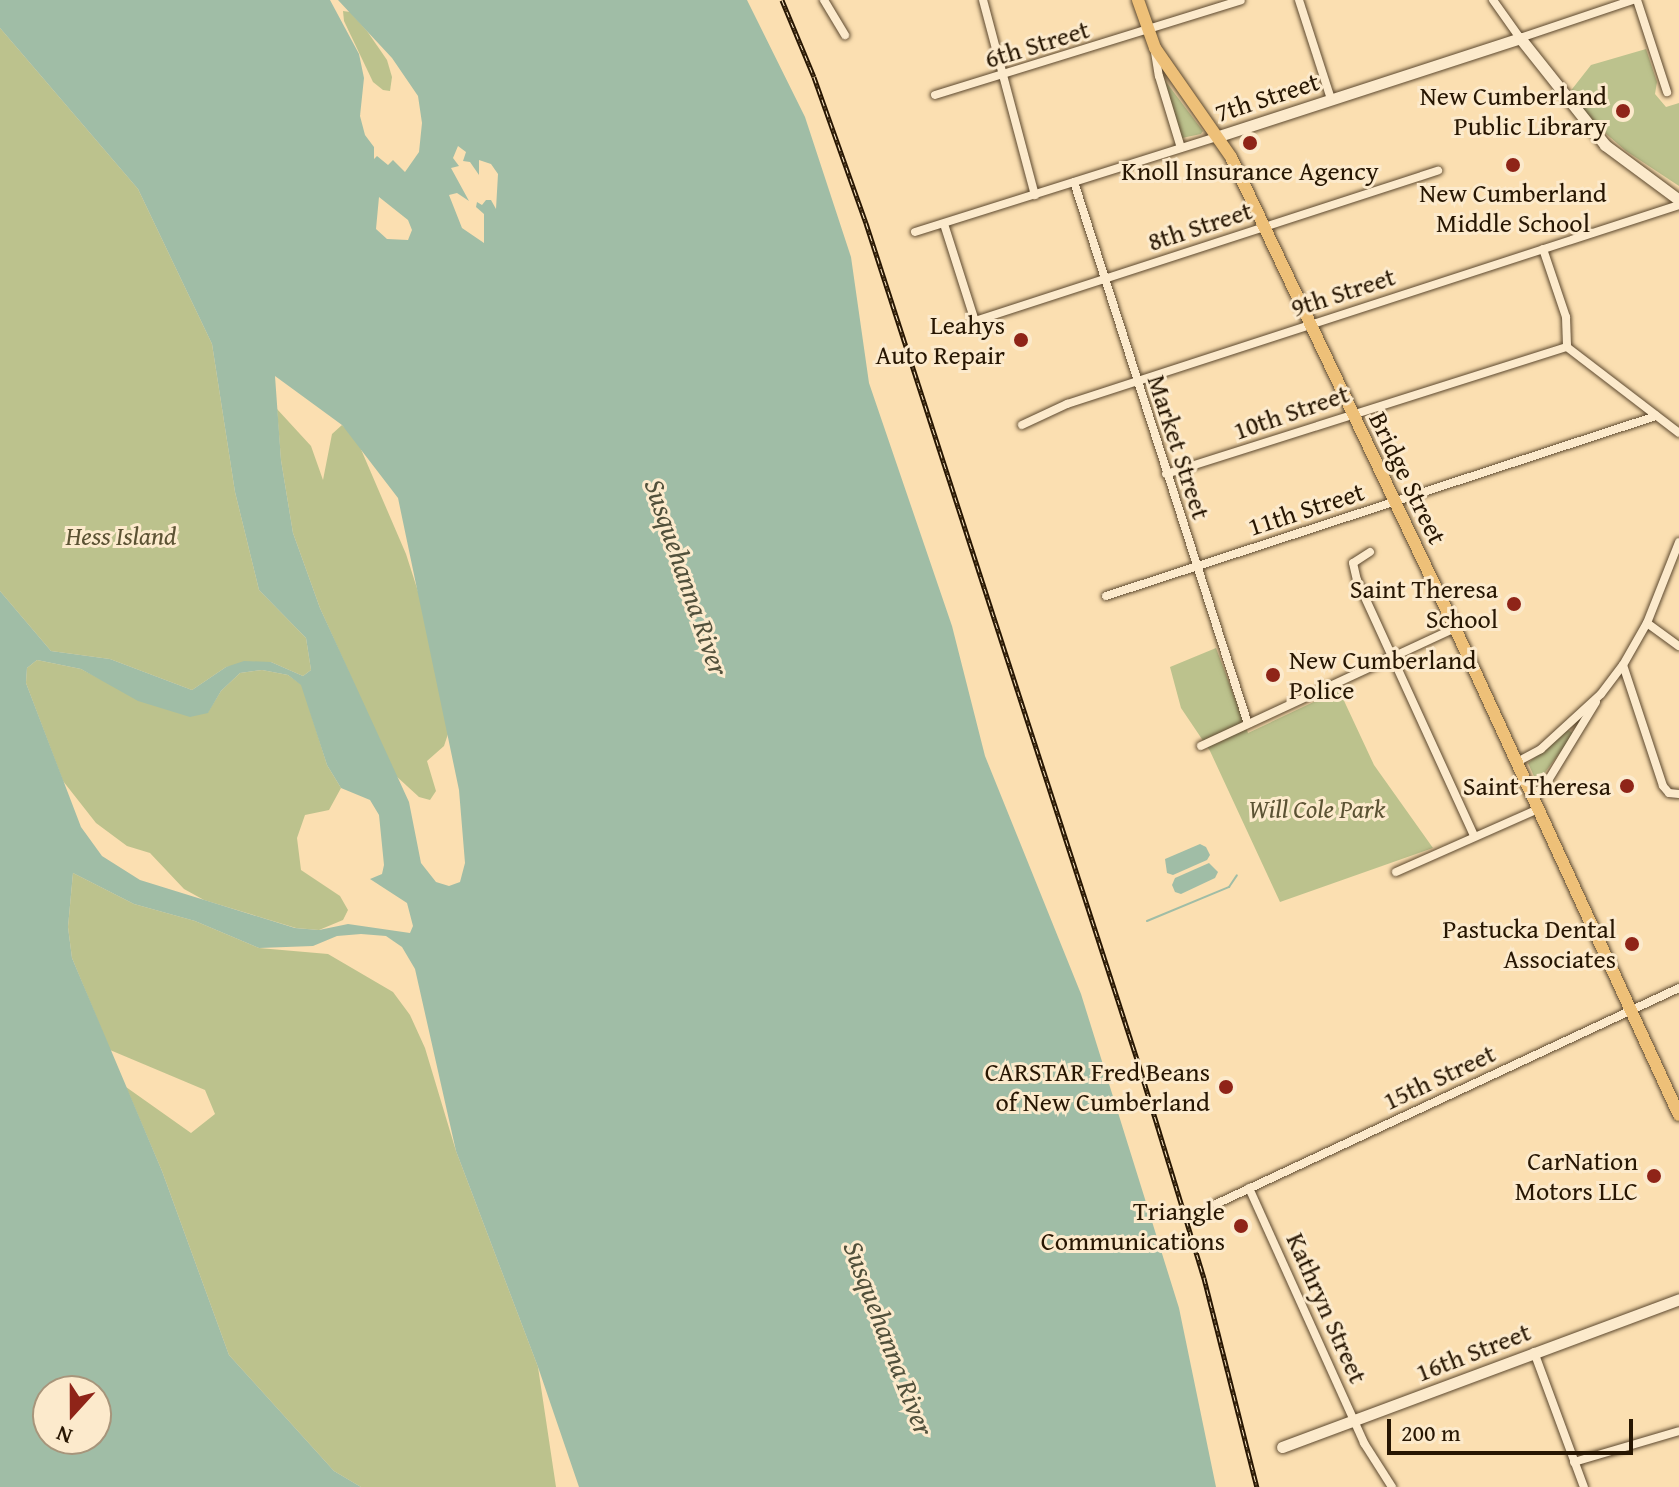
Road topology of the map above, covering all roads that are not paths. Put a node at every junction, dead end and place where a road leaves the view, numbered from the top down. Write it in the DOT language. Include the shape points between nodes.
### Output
graph roads {
  1 [pos="824,0"];
  2 [pos="983,0"];
  3 [pos="1138,0"];
  4 [pos="1241,0"];
  5 [pos="1299,0"];
  6 [pos="1493,0"];
  7 [pos="1635,0"];
  8 [pos="1148,30"];
  9 [pos="845,35"];
  10 [pos="1520,38"];
  11 [pos="1155,48"];
  12 [pos="1005,75"];
  13 [pos="1667,92"];
  14 [pos="935,95"];
  15 [pos="1331,99"];
  16 [pos="1219,136"];
  17 [pos="1181,148"];
  18 [pos="1438,171"];
  19 [pos="1074,182"];
  20 [pos="1035,195"];
  21 [pos="1679,202"];
  22 [pos="944,224"];
  23 [pos="1264,227"];
  24 [pos="915,232"];
  25 [pos="1543,249"];
  26 [pos="1104,278"];
  27 [pos="1310,325"];
  28 [pos="1567,347"];
  29 [pos="1136,381"];
  30 [pos="1352,413"];
  31 [pos="1656,416"];
  32 [pos="1022,425"];
  33 [pos="1679,433"];
  34 [pos="1166,474"];
  35 [pos="1395,501"];
  36 [pos="1679,542"];
  37 [pos="1370,552"];
  38 [pos="1196,566"];
  39 [pos="1106,596"];
  40 [pos="1647,623"];
  41 [pos="1455,628"];
  42 [pos="1679,646"];
  43 [pos="1392,658"];
  44 [pos="1623,665"];
  45 [pos="1601,694"];
  46 [pos="1248,724"];
  47 [pos="1201,746"];
  48 [pos="1517,762"];
  49 [pos="1531,793"];
  50 [pos="1675,794"];
  51 [pos="1538,809"];
  52 [pos="1474,835"];
  53 [pos="1396,872"];
  54 [pos="1679,988"];
  55 [pos="1631,1012"];
  56 [pos="1679,1115"];
  57 [pos="1249,1188"];
  58 [pos="1216,1204"];
  59 [pos="1679,1299"];
  60 [pos="1534,1352"];
  61 [pos="1355,1419"];
  62 [pos="1679,1431"];
  63 [pos="1282,1447"];
  64 [pos="1574,1462"];
  65 [pos="1392,1487"];
  66 [pos="1584,1487"];
  1 -- 9 [label="street"];
  2 -- 12 [label="street"];
  3 -- 8 [label="main road, Bridge Street"];
  4 -- 8 [label="street, 6th Street"];
  5 -- 15 [label="street"];
  6 -- 10 [label="street"];
  7 -- 10 [label="street, 7th Street"];
  7 -- 13 [label="street"];
  8 -- 11 [label="main road, Bridge Street"];
  8 -- 12 [label="street, 6th Street"];
  10 -- 15 [label="main road, 7th Street"];
  10 -- 21 [label="main road" via="1605,145"];
  11 -- 16 [label="main road, Bridge Street"];
  11 -- 17 [label="street, Bridge Street"];
  12 -- 14 [label="street, 6th Street"];
  12 -- 20 [label="street"];
  15 -- 16 [label="main road, 7th Street"];
  16 -- 17 [label="street, 7th Street"];
  16 -- 23 [label="main road, Bridge Street"];
  17 -- 19 [label="street, 7th Street"];
  18 -- 23 [label="street, 8th Street"];
  19 -- 20 [label="street, 7th Street"];
  19 -- 26 [label="street, Market Street"];
  20 -- 22 [label="street, 7th Street"];
  21 -- 25 [label="street, 9th Street"];
  22 -- 24 [label="street, 7th Street"];
  22 -- 26 [label="street, 8th Street" via="975,321"];
  23 -- 26 [label="street, 8th Street"];
  23 -- 27 [label="main road, Bridge Street"];
  25 -- 27 [label="street, 9th Street"];
  25 -- 28 [label="street" via="1566,317"];
  26 -- 29 [label="street, Market Street"];
  27 -- 29 [label="street, 9th Street"];
  27 -- 30 [label="main road, Bridge Street"];
  28 -- 30 [label="street, 10th Street"];
  28 -- 31 [label="street"];
  29 -- 32 [label="street, 9th Street"];
  29 -- 34 [label="street, Market Street"];
  30 -- 34 [label="street, 10th Street"];
  30 -- 35 [label="main road, Bridge Street"];
  31 -- 33 [label="street"];
  31 -- 35 [label="street, 11th Street"];
  34 -- 38 [label="street, Market Street"];
  35 -- 38 [label="street, 11th Street"];
  35 -- 41 [label="main road, Bridge Street"];
  36 -- 40 [label="street"];
  37 -- 43 [label="street" via="1354,559 1352,569"];
  38 -- 39 [label="street, 11th Street"];
  38 -- 46 [label="street, Market Street"];
  40 -- 42 [label="street"];
  40 -- 44 [label="street"];
  41 -- 43 [label="street"];
  41 -- 48 [label="main road, Bridge Street"];
  43 -- 46 [label="street"];
  43 -- 52 [label="street"];
  44 -- 45 [label="street"];
  44 -- 50 [label="street" via="1663,786"];
  45 -- 48 [label="street" via="1537,753"];
  45 -- 49 [label="street" via="1542,789"];
  46 -- 47 [label="street"];
  48 -- 49 [label="main road, Bridge Street"];
  49 -- 51 [label="main road, Bridge Street"];
  51 -- 52 [label="street"];
  51 -- 55 [label="main road, Bridge Street"];
  52 -- 53 [label="street"];
  54 -- 55 [label="street, 15th Street"];
  55 -- 56 [label="main road, Bridge Street"];
  55 -- 57 [label="street, 15th Street"];
  57 -- 58 [label="street, 15th Street"];
  57 -- 61 [label="street, Kathryn Street"];
  59 -- 60 [label="main road, 16th Street"];
  60 -- 61 [label="main road, 16th Street"];
  60 -- 64 [label="street"];
  61 -- 63 [label="main road, 16th Street"];
  61 -- 65 [label="street, Kathryn Street" via="1371,1457"];
  62 -- 64 [label="street"];
  64 -- 66 [label="street"];
}
